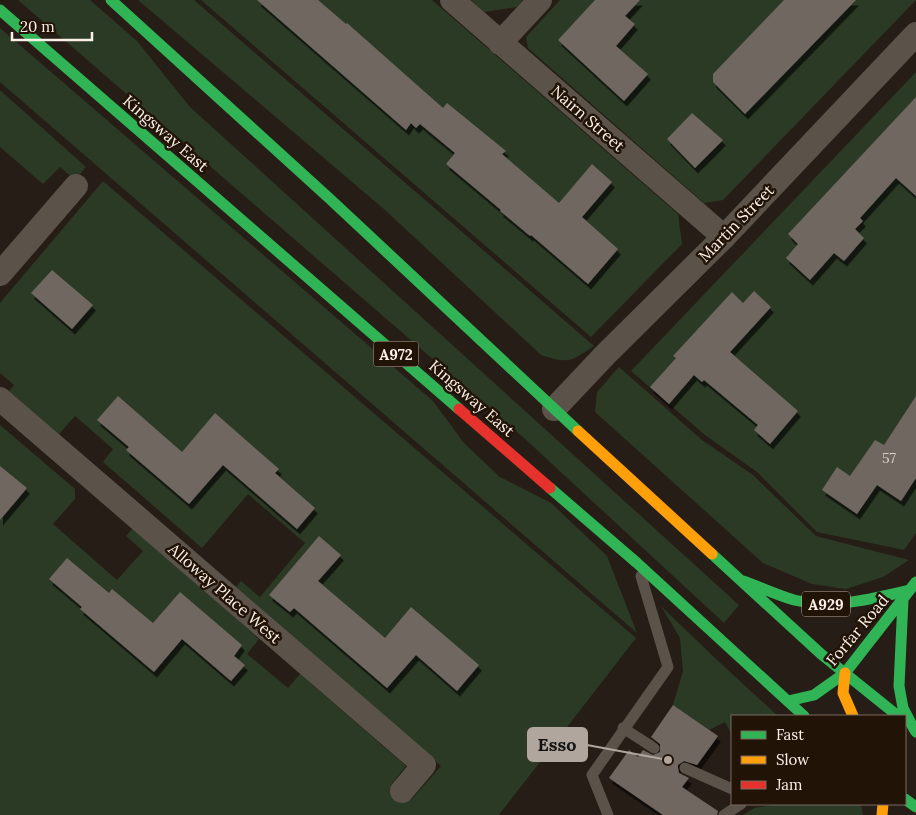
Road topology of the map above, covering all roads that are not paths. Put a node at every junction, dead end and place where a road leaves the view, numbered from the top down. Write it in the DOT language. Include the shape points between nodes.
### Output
graph roads {
  1 [pos="111,0"];
  2 [pos="452,0"];
  3 [pos="540,0"];
  4 [pos="0,10"];
  5 [pos="916,34"];
  6 [pos="500,43"];
  7 [pos="76,186"];
  8 [pos="724,237"];
  9 [pos="0,274"];
  10 [pos="0,399"];
  11 [pos="554,409"];
  12 [pos="637,563"];
  13 [pos="744,582"];
  14 [pos="910,591"];
  15 [pos="846,673"];
  16 [pos="788,701"];
  17 [pos="803,715"];
  18 [pos="853,715"];
  19 [pos="897,715"];
  20 [pos="623,728"];
  21 [pos="915,731"];
  22 [pos="654,748"];
  23 [pos="685,768"];
  24 [pos="731,789"];
  25 [pos="402,791"];
  26 [pos="906,799"];
  27 [pos="740,805"];
  28 [pos="916,807"];
  29 [pos="608,815"];
  30 [pos="724,815"];
  1 -- 11 [label="main road"];
  2 -- 6 [label="street, Nairn Street"];
  3 -- 6 [label="street"];
  4 -- 12 [label="main road, Kingsway East / A972"];
  5 -- 8 [label="street, Martin Street"];
  6 -- 8 [label="street, Nairn Street"];
  7 -- 9 [label="street"];
  8 -- 11 [label="street, Martin Street"];
  10 -- 25 [label="street, Alloway Place West" via="424,764"];
  11 -- 13 [label="main road"];
  12 -- 16 [label="main road, Kingsway East / A972"];
  12 -- 20 [label="lane" via="668,667"];
  13 -- 14 [label="main road, A929" via="795,600 832,604"];
  13 -- 15 [label="main road"];
  14 -- 15 [label="main road, Forfar Road"];
  14 -- 21 [label="main road" via="899,686 903,708"];
  15 -- 16 [label="main road, Forfar Road" via="814,695"];
  15 -- 18 [label="main road" via="843,693"];
  15 -- 19 [label="main road"];
  16 -- 17 [label="main road, Kingsway East / A972"];
  20 -- 22 [label="lane"];
  20 -- 29 [label="lane" via="592,775"];
  23 -- 24 [label="lane"];
  26 -- 28 [label="main road"];
  27 -- 30 [label="lane"];
}
